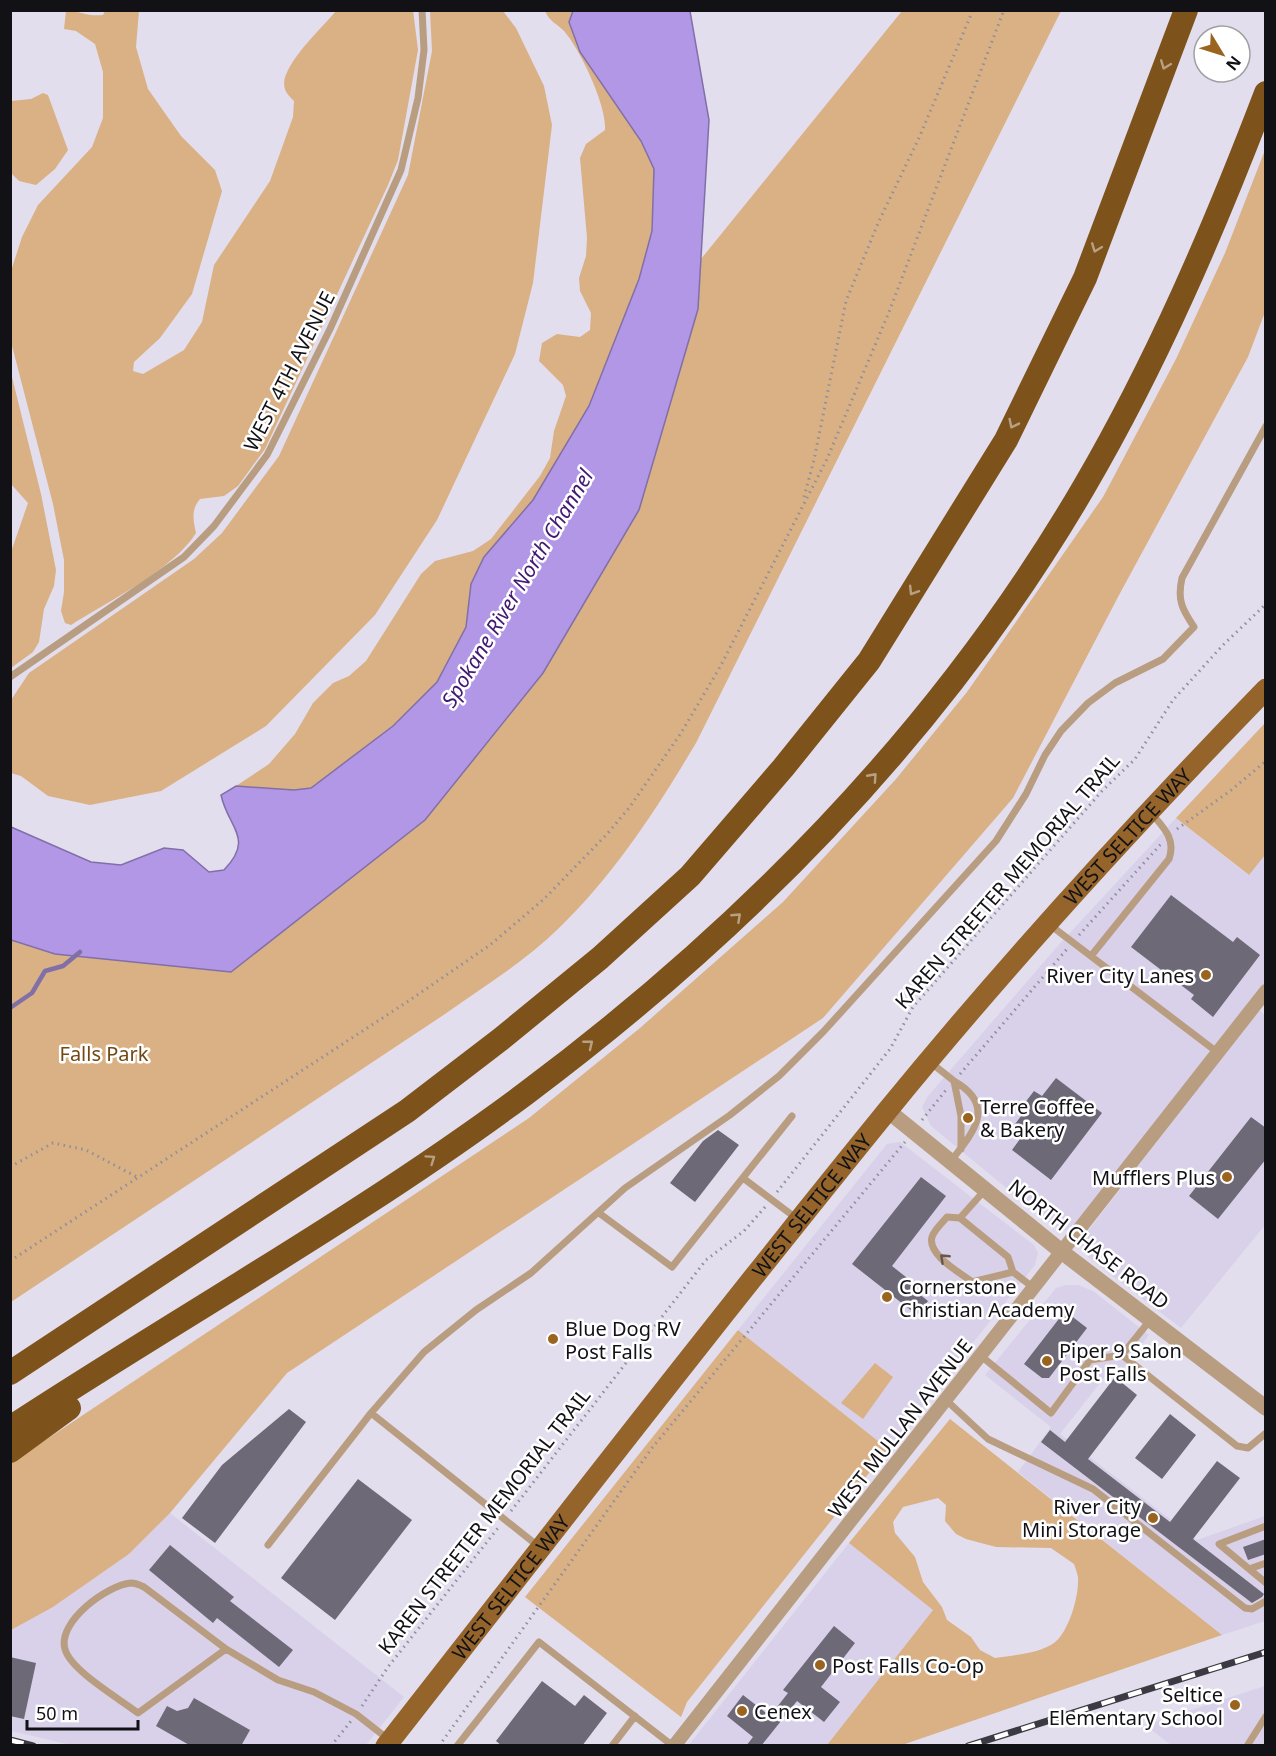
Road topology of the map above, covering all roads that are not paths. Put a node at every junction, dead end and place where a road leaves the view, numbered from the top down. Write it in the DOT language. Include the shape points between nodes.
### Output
graph roads {
  1 [pos="422,10"];
  2 [pos="1186,10"];
  3 [pos="1266,93"];
  4 [pos="1266,426"];
  5 [pos="10,677"];
  6 [pos="1266,689"];
  7 [pos="1149,811"];
  8 [pos="1048,924"];
  9 [pos="1091,956"];
  10 [pos="1266,991"];
  11 [pos="1217,1052"];
  12 [pos="929,1061"];
  13 [pos="954,1081"];
  14 [pos="888,1110"];
  15 [pos="792,1116"];
  16 [pos="961,1149"];
  17 [pos="950,1162"];
  18 [pos="404,1177"];
  19 [pos="743,1178"];
  20 [pos="985,1190"];
  21 [pos="598,1213"];
  22 [pos="960,1218"];
  23 [pos="800,1221"];
  24 [pos="204,1245"];
  25 [pos="1062,1252"];
  26 [pos="1013,1272"];
  27 [pos="1034,1288"];
  28 [pos="1151,1319"];
  29 [pos="10,1353"];
  30 [pos="1122,1355"];
  31 [pos="981,1356"];
  32 [pos="10,1373"];
  33 [pos="946,1400"];
  34 [pos="1266,1408"];
  35 [pos="371,1413"];
  36 [pos="10,1428"];
  37 [pos="1266,1432"];
  38 [pos="10,1451"];
  39 [pos="1266,1527"];
  40 [pos="268,1545"];
  41 [pos="541,1548"];
  42 [pos="1266,1563"];
  43 [pos="1249,1569"];
  44 [pos="1266,1583"];
  45 [pos="1266,1601"];
  46 [pos="226,1649"];
  47 [pos="634,1716"];
  48 [pos="1266,1716"];
  49 [pos="388,1743"];
  50 [pos="457,1746"];
  51 [pos="612,1746"];
  52 [pos="674,1746"];
  53 [pos="1247,1746"];
  1 -- 5 [label="lane, WEST 4TH AVENUE" via="424,50 418,98 401,170 330,329 267,455 214,526 184,557"];
  2 -- 24 [label="highway, one-way" via="1085,278 1006,440 869,661 690,876 600,958 407,1111"];
  18 -- 3 [label="highway, one-way" via="522,1096 686,963 806,850 930,711 1049,543 1085,485 1180,302"];
  4 -- 21 [label="lane" via="1182,578 1180,607 1194,627 1163,658 1115,683 1088,703 1050,747 996,841 779,1076 625,1188"];
  6 -- 7 [label="main road, WEST SELTICE WAY"];
  7 -- 8 [label="main road, WEST SELTICE WAY"];
  7 -- 9 [label="lane" via="1169,835 1173,848"];
  8 -- 9 [label="lane"];
  8 -- 12 [label="main road, WEST SELTICE WAY"];
  9 -- 11 [label="lane"];
  10 -- 11 [label="street, WEST MULLAN AVENUE"];
  11 -- 25 [label="street, WEST MULLAN AVENUE"];
  12 -- 13 [label="lane"];
  12 -- 14 [label="main road, WEST SELTICE WAY"];
  13 -- 16 [label="lane" via="961,1116"];
  13 -- 16 [label="lane" via="973,1097 978,1114 970,1140"];
  14 -- 17 [label="street, NORTH CHASE ROAD"];
  14 -- 23 [label="main road, WEST SELTICE WAY"];
  15 -- 19 [label="lane"];
  16 -- 17 [label="lane"];
  17 -- 20 [label="street, NORTH CHASE ROAD"];
  18 -- 36 [label="highway"];
  18 -- 38 [label="highway"];
  19 -- 21 [label="lane" via="672,1267"];
  19 -- 23 [label="lane"];
  20 -- 22 [label="lane"];
  20 -- 25 [label="street, NORTH CHASE ROAD"];
  21 -- 35 [label="lane" via="531,1273 424,1352"];
  22 -- 26 [label="lane" via="1008,1257"];
  26 -- 22 [label="lane, one-way" via="972,1282 937,1253 933,1235 946,1217"];
  23 -- 41 [label="main road, WEST SELTICE WAY"];
  24 -- 29 [label="highway"];
  24 -- 32 [label="highway"];
  25 -- 27 [label="street, WEST MULLAN AVENUE"];
  25 -- 28 [label="street, NORTH CHASE ROAD"];
  26 -- 27 [label="lane"];
  27 -- 31 [label="street, WEST MULLAN AVENUE"];
  28 -- 30 [label="lane"];
  28 -- 34 [label="street, NORTH CHASE ROAD"];
  30 -- 31 [label="lane" via="1090,1360 1051,1413"];
  30 -- 37 [label="lane" via="1237,1446 1248,1448"];
  31 -- 33 [label="street, WEST MULLAN AVENUE"];
  33 -- 45 [label="lane" via="988,1439 1093,1489 1245,1608"];
  33 -- 52 [label="street, WEST MULLAN AVENUE"];
  35 -- 40 [label="lane"];
  35 -- 41 [label="lane"];
  39 -- 43 [label="lane" via="1219,1544"];
  41 -- 49 [label="main road, WEST SELTICE WAY"];
  42 -- 43 [label="lane"];
  43 -- 44 [label="lane"];
  46 -- 46 [label="lane" via="134,1582 119,1586 79,1612 66,1628 64,1649 73,1664 138,1713"];
  46 -- 49 [label="lane" via="278,1680 314,1692 356,1714"];
  47 -- 50 [label="lane" via="538,1642"];
  47 -- 51 [label="lane"];
  47 -- 52 [label="lane"];
  48 -- 53 [label="lane"];
}
